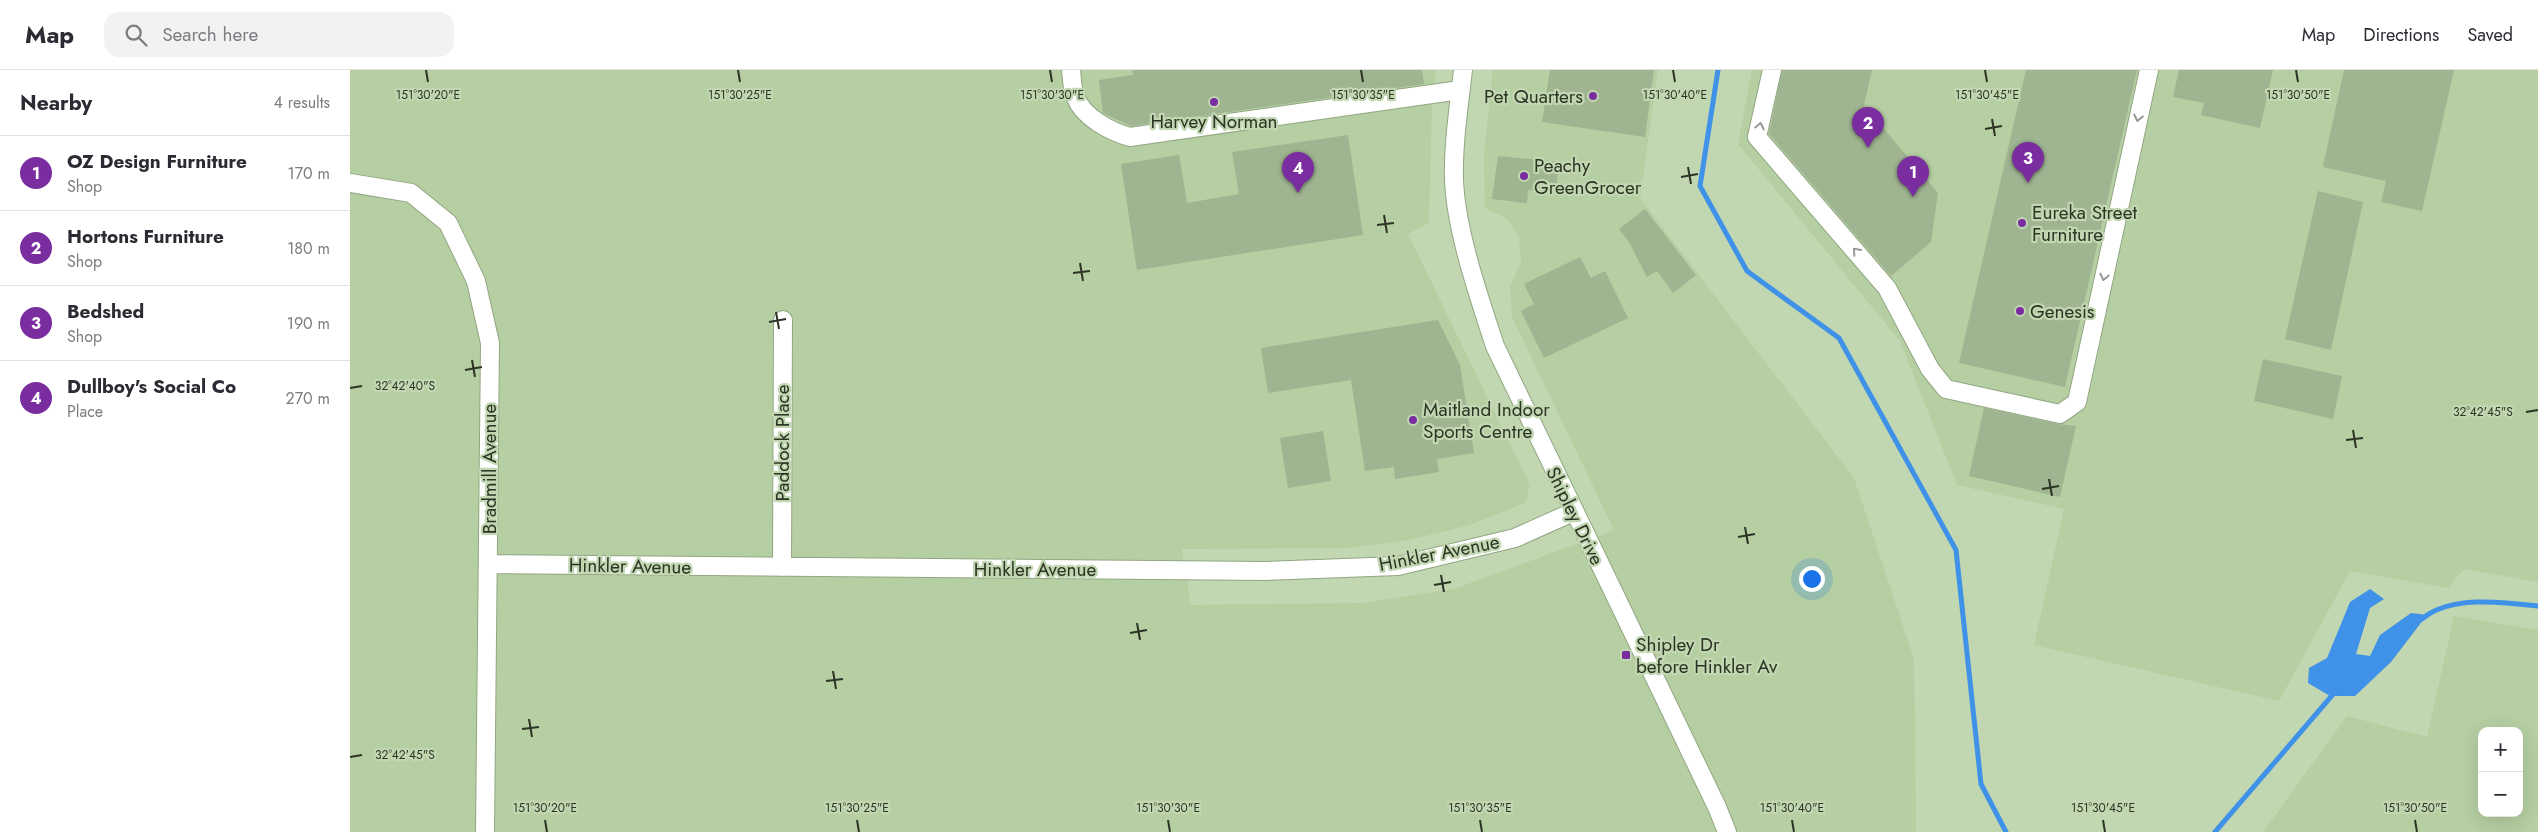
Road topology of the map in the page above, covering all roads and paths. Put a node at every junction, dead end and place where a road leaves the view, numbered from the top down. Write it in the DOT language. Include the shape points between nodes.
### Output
graph roads {
  1 [pos="1071,70"];
  2 [pos="1462,70"];
  3 [pos="1772,70"];
  4 [pos="2149,70"];
  5 [pos="1460,90"];
  6 [pos="350,183"];
  7 [pos="783,320"];
  8 [pos="1573,512"];
  9 [pos="489,564"];
  10 [pos="782,567"];
  11 [pos="485,832"];
  12 [pos="1727,832"];
  1 -- 5 [label="street" via="1075,97 1082,110 1114,133 1130,137"];
  2 -- 5 [label="street, Shipley Drive"];
  4 -- 3 [label="street, one-way" via="2077,402 2060,414 1946,389 1930,369 1888,288 1757,137"];
  5 -- 8 [label="street, Shipley Drive" via="1454,181 1458,214 1476,289 1495,346"];
  6 -- 9 [label="street, Bradmill Avenue" via="411,193 448,223 476,281 490,343"];
  7 -- 10 [label="street, Paddock Place"];
  8 -- 10 [label="street, Hinkler Avenue" via="1515,538 1398,566 1266,571"];
  8 -- 12 [label="street, Shipley Drive"];
  9 -- 10 [label="street, Hinkler Avenue"];
  9 -- 11 [label="street, Bradmill Avenue"];
}
